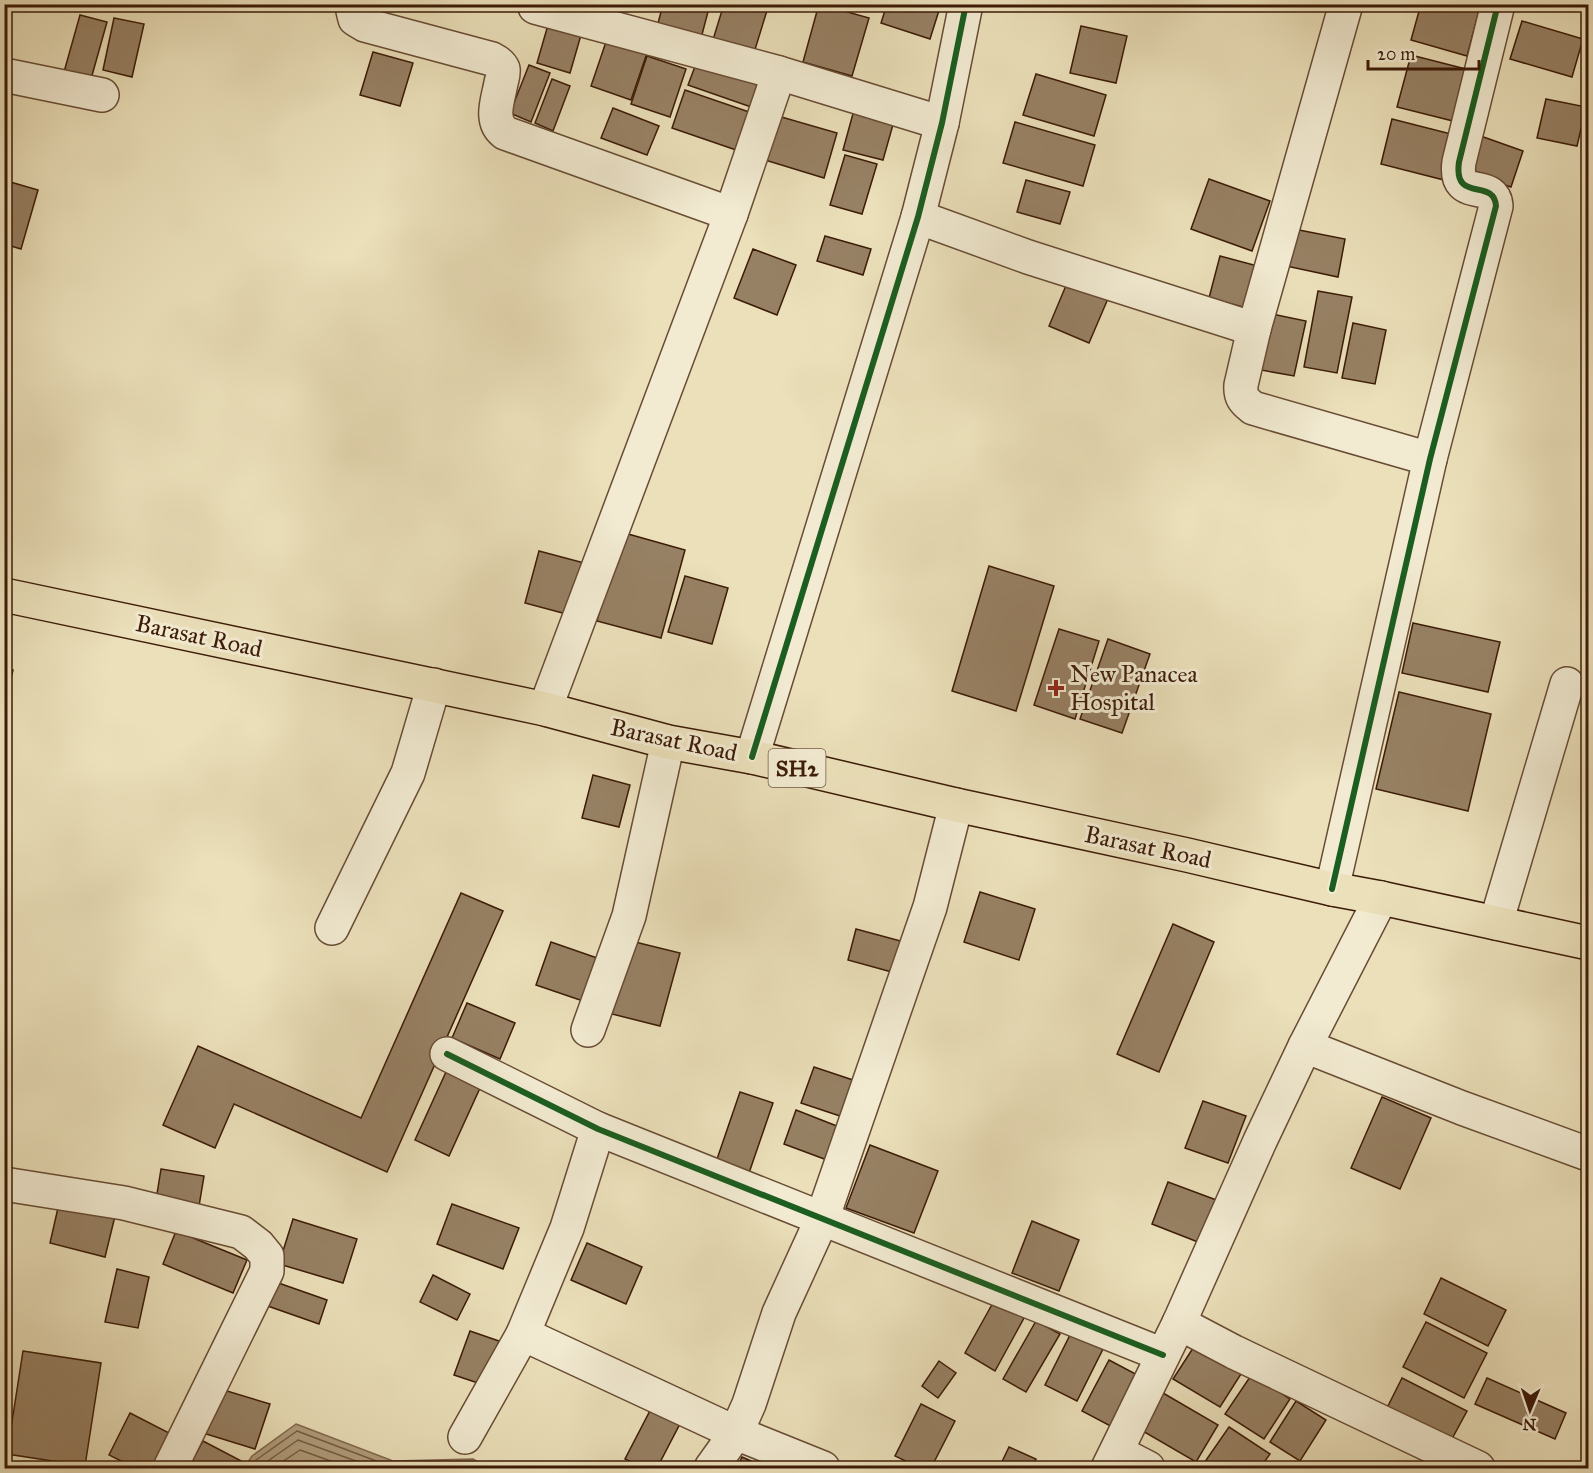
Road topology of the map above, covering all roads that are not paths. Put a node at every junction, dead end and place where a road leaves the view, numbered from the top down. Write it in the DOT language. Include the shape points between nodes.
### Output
graph roads {
  1 [pos="354,4"];
  2 [pos="966,4"];
  3 [pos="1346,4"];
  4 [pos="1498,4"];
  5 [pos="535,7"];
  6 [pos="779,73"];
  7 [pos="4,75"];
  8 [pos="102,95"];
  9 [pos="942,123"];
  10 [pos="731,214"];
  11 [pos="918,217"];
  12 [pos="1254,329"];
  13 [pos="1430,459"];
  14 [pos="4,595"];
  15 [pos="1567,684"];
  16 [pos="434,685"];
  17 [pos="545,709"];
  18 [pos="668,742"];
  19 [pos="753,757"];
  20 [pos="956,805"];
  21 [pos="1332,889"];
  22 [pos="1381,898"];
  23 [pos="1496,923"];
  24 [pos="332,928"];
  25 [pos="1588,944"];
  26 [pos="588,1030"];
  27 [pos="1305,1046"];
  28 [pos="447,1054"];
  29 [pos="598,1129"];
  30 [pos="1588,1154"];
  31 [pos="4,1184"];
  32 [pos="822,1219"];
  33 [pos="1179,1323"];
  34 [pos="524,1334"];
  35 [pos="1163,1355"];
  36 [pos="736,1433"];
  37 [pos="465,1437"];
  38 [pos="1113,1460"];
  39 [pos="170,1468"];
  40 [pos="711,1468"];
  41 [pos="823,1468"];
  42 [pos="1148,1468"];
  43 [pos="1478,1468"];
  1 -- 10 [label="street" via="355,19 365,25 498,63 503,75 495,112 496,122 505,133"];
  2 -- 9 [label="street"];
  3 -- 12 [label="street"];
  4 -- 13 [label="street" via="1457,173 1462,185 1491,195 1496,206"];
  5 -- 6 [label="street"];
  6 -- 9 [label="street"];
  6 -- 10 [label="street"];
  7 -- 8 [label="street"];
  9 -- 11 [label="street"];
  10 -- 17 [label="street"];
  11 -- 12 [label="street" via="1028,257"];
  11 -- 19 [label="street"];
  12 -- 13 [label="street" via="1240,394 1252,408"];
  13 -- 21 [label="street"];
  14 -- 16 [label="main road, Barasat Road / SH2"];
  15 -- 23 [label="street"];
  16 -- 17 [label="main road, Barasat Road / SH2"];
  16 -- 24 [label="street" via="408,773"];
  17 -- 18 [label="main road, Barasat Road / SH2"];
  18 -- 19 [label="main road, Barasat Road / SH2"];
  18 -- 26 [label="street" via="629,916"];
  19 -- 20 [label="main road, Barasat Road / SH2"];
  20 -- 21 [label="main road, Barasat Road / SH2"];
  20 -- 32 [label="street" via="930,907"];
  21 -- 22 [label="main road, Barasat Road / SH2"];
  22 -- 23 [label="main road, Barasat Road / SH2"];
  22 -- 27 [label="street"];
  23 -- 25 [label="main road, Barasat Road / SH2"];
  27 -- 30 [label="street"];
  27 -- 33 [label="street"];
  28 -- 29 [label="street"];
  29 -- 32 [label="street"];
  29 -- 34 [label="street" via="567,1227"];
  31 -- 39 [label="street" via="124,1203 241,1232 267,1256 267,1271"];
  32 -- 35 [label="street"];
  32 -- 36 [label="street" via="779,1313"];
  33 -- 35 [label="street"];
  33 -- 43 [label="street"];
  34 -- 36 [label="street"];
  34 -- 37 [label="street"];
  35 -- 38 [label="street"];
  36 -- 40 [label="street"];
  36 -- 41 [label="street"];
  38 -- 42 [label="street"];
}
